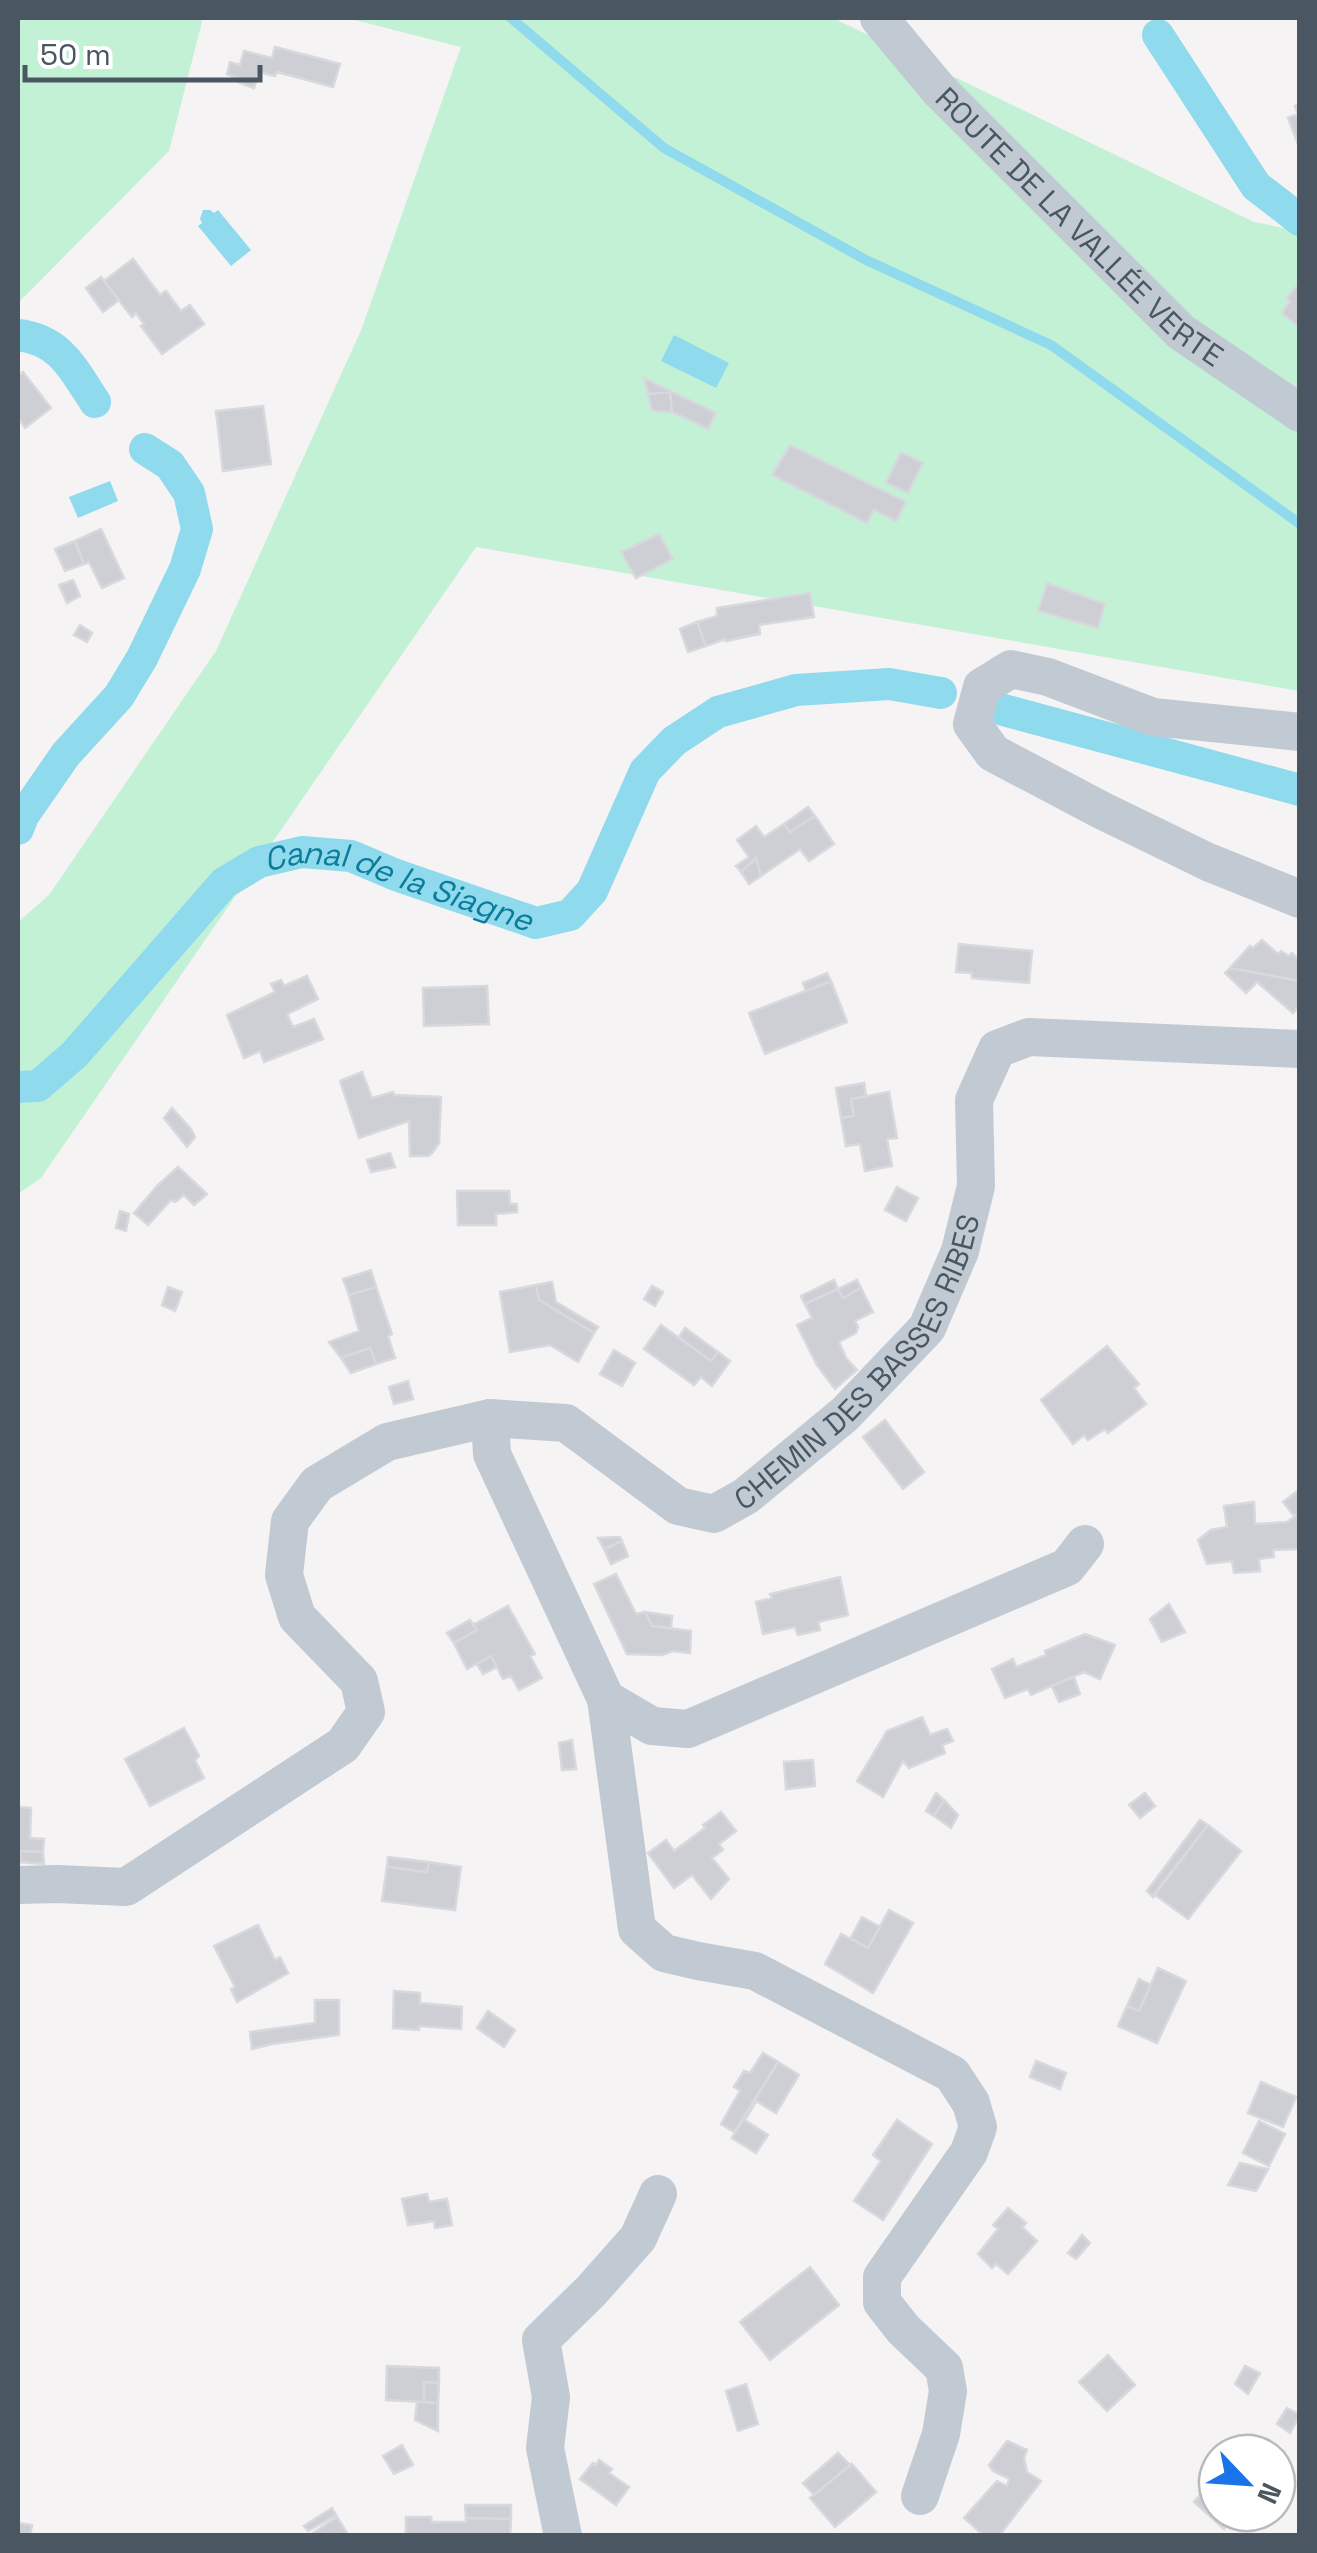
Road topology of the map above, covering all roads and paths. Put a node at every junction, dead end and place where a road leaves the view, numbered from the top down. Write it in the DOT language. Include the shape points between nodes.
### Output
graph roads {
  1 [pos="879,18"];
  2 [pos="1300,413"];
  3 [pos="1300,732"];
  4 [pos="1300,899"];
  5 [pos="1300,1049"];
  6 [pos="490,1418"];
  7 [pos="1086,1544"];
  8 [pos="606,1699"];
  9 [pos="18,1885"];
  10 [pos="658,2194"];
  11 [pos="920,2496"];
  12 [pos="563,2536"];
  1 -- 2 [label="street, ROUTE DE LA VALLÉE VERTE" via="939,90 1180,332"];
  3 -- 4 [label="street" via="1152,718 1011,668 982,687 972,724 994,753 1208,862"];
  5 -- 6 [label="street, CHEMIN DES BASSES RIBES" via="1028,1037 997,1049 974,1100 976,1186 960,1251 927,1328 844,1414 746,1496 714,1514 678,1506 566,1423"];
  6 -- 8 [label="street" via="492,1454"];
  6 -- 9 [label="street, CHEMIN DES BASSES RIBES" via="387,1442 317,1484 290,1520 284,1575 297,1618 359,1681 366,1712 343,1745 126,1887"];
  7 -- 8 [label="street" via="1068,1566 688,1730 652,1726"];
  8 -- 11 [label="street" via="638,1928 664,1953 754,1970 952,2074 971,2102 978,2127 969,2152 882,2277 882,2302 944,2368 948,2391"];
  10 -- 12 [label="street" via="638,2238 541,2340 551,2397 546,2448"];
}
